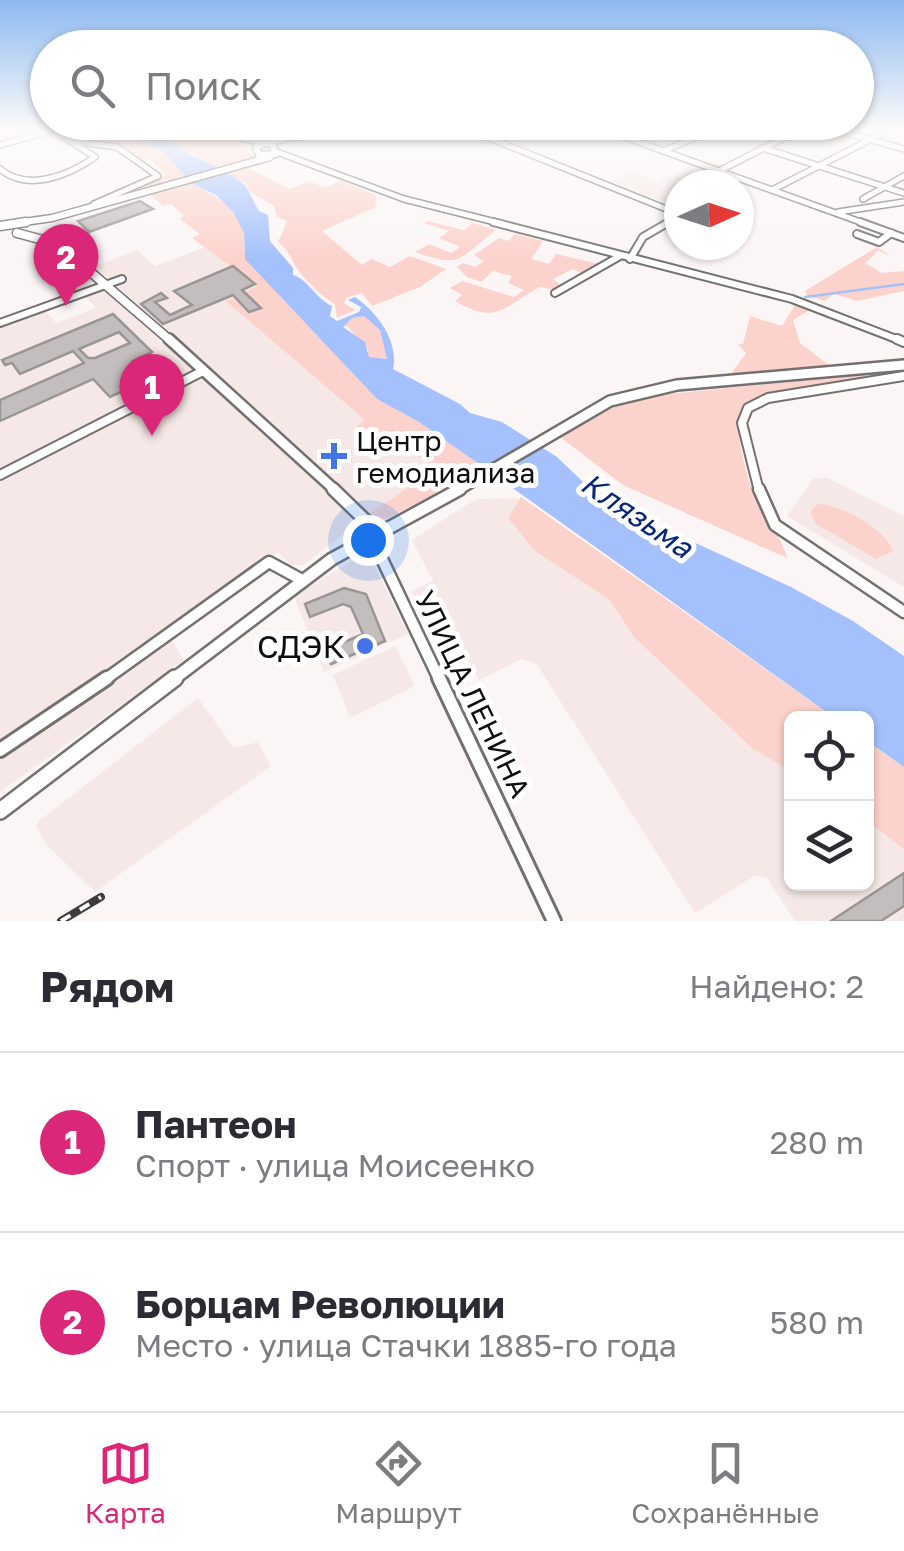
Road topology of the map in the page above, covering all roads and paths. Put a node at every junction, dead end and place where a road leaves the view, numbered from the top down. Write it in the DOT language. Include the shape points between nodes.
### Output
graph roads {
  1 [pos="6,174"];
  2 [pos="64,174"];
  3 [pos="157,174"];
  4 [pos="214,174"];
  5 [pos="335,174"];
  6 [pos="578,174"];
  7 [pos="804,174"];
  8 [pos="845,174"];
  9 [pos="904,176"];
  10 [pos="141,183"];
  11 [pos="754,184"];
  12 [pos="882,186"];
  13 [pos="772,190"];
  14 [pos="122,192"];
  15 [pos="904,192"];
  16 [pos="137,193"];
  17 [pos="106,199"];
  18 [pos="863,199"];
  19 [pos="904,202"];
  20 [pos="664,209"];
  21 [pos="80,211"];
  22 [pos="836,212"];
  23 [pos="51,218"];
  24 [pos="664,224"];
  25 [pos="0,228"];
  26 [pos="19,229"];
  27 [pos="892,233"];
  28 [pos="857,234"];
  29 [pos="45,238"];
  30 [pos="904,238"];
  31 [pos="620,256"];
  32 [pos="630,259"];
  33 [pos="122,279"];
  34 [pos="105,284"];
  35 [pos="555,294"];
  36 [pos="0,323"];
  37 [pos="902,342"];
  38 [pos="904,366"];
  39 [pos="203,371"];
  40 [pos="904,376"];
  41 [pos="0,474"];
  42 [pos="372,538"];
  43 [pos="302,580"];
  44 [pos="904,612"];
  45 [pos="0,750"];
  46 [pos="0,811"];
  47 [pos="554,921"];
  1 -- 2 [label="street" via="28,182"];
  3 -- 10 [label="street"];
  4 -- 16 [label="main road"];
  5 -- 31 [label="street" via="404,199"];
  6 -- 20 [label="street"];
  7 -- 13 [label="street"];
  8 -- 12 [label="street"];
  9 -- 12 [label="street"];
  10 -- 14 [label="street"];
  10 -- 16 [label="street"];
  11 -- 13 [label="street"];
  12 -- 15 [label="street"];
  12 -- 18 [label="street"];
  13 -- 22 [label="street"];
  14 -- 16 [label="street"];
  14 -- 17 [label="street"];
  16 -- 21 [label="main road"];
  17 -- 21 [label="street"];
  17 -- 23 [label="street"];
  19 -- 22 [label="street"];
  21 -- 23 [label="main road"];
  22 -- 27 [label="street"];
  23 -- 26 [label="main road"];
  24 -- 32 [label="street" via="644,237"];
  25 -- 26 [label="main road, УЛИЦА ЛЕНИНА"];
  26 -- 29 [label="main road, УЛИЦА ЛЕНИНА"];
  26 -- 29 [label="main road"];
  27 -- 28 [label="street" via="880,242"];
  27 -- 30 [label="street"];
  29 -- 34 [label="main road, УЛИЦА ЛЕНИНА"];
  31 -- 32 [label="street"];
  31 -- 35 [label="street"];
  32 -- 37 [label="street" via="792,299"];
  33 -- 34 [label="street"];
  34 -- 36 [label="street"];
  34 -- 39 [label="main road, УЛИЦА ЛЕНИНА"];
  38 -- 42 [label="main road" via="656,388 610,401"];
  39 -- 41 [label="street"];
  39 -- 42 [label="main road, УЛИЦА ЛЕНИНА" via="339,494 367,522"];
  40 -- 44 [label="street" via="768,398 752,404 742,423 776,525"];
  42 -- 43 [label="main road"];
  42 -- 47 [label="street, УЛИЦА ЛЕНИНА"];
  43 -- 45 [label="street" via="269,562"];
  43 -- 46 [label="main road"];
}
